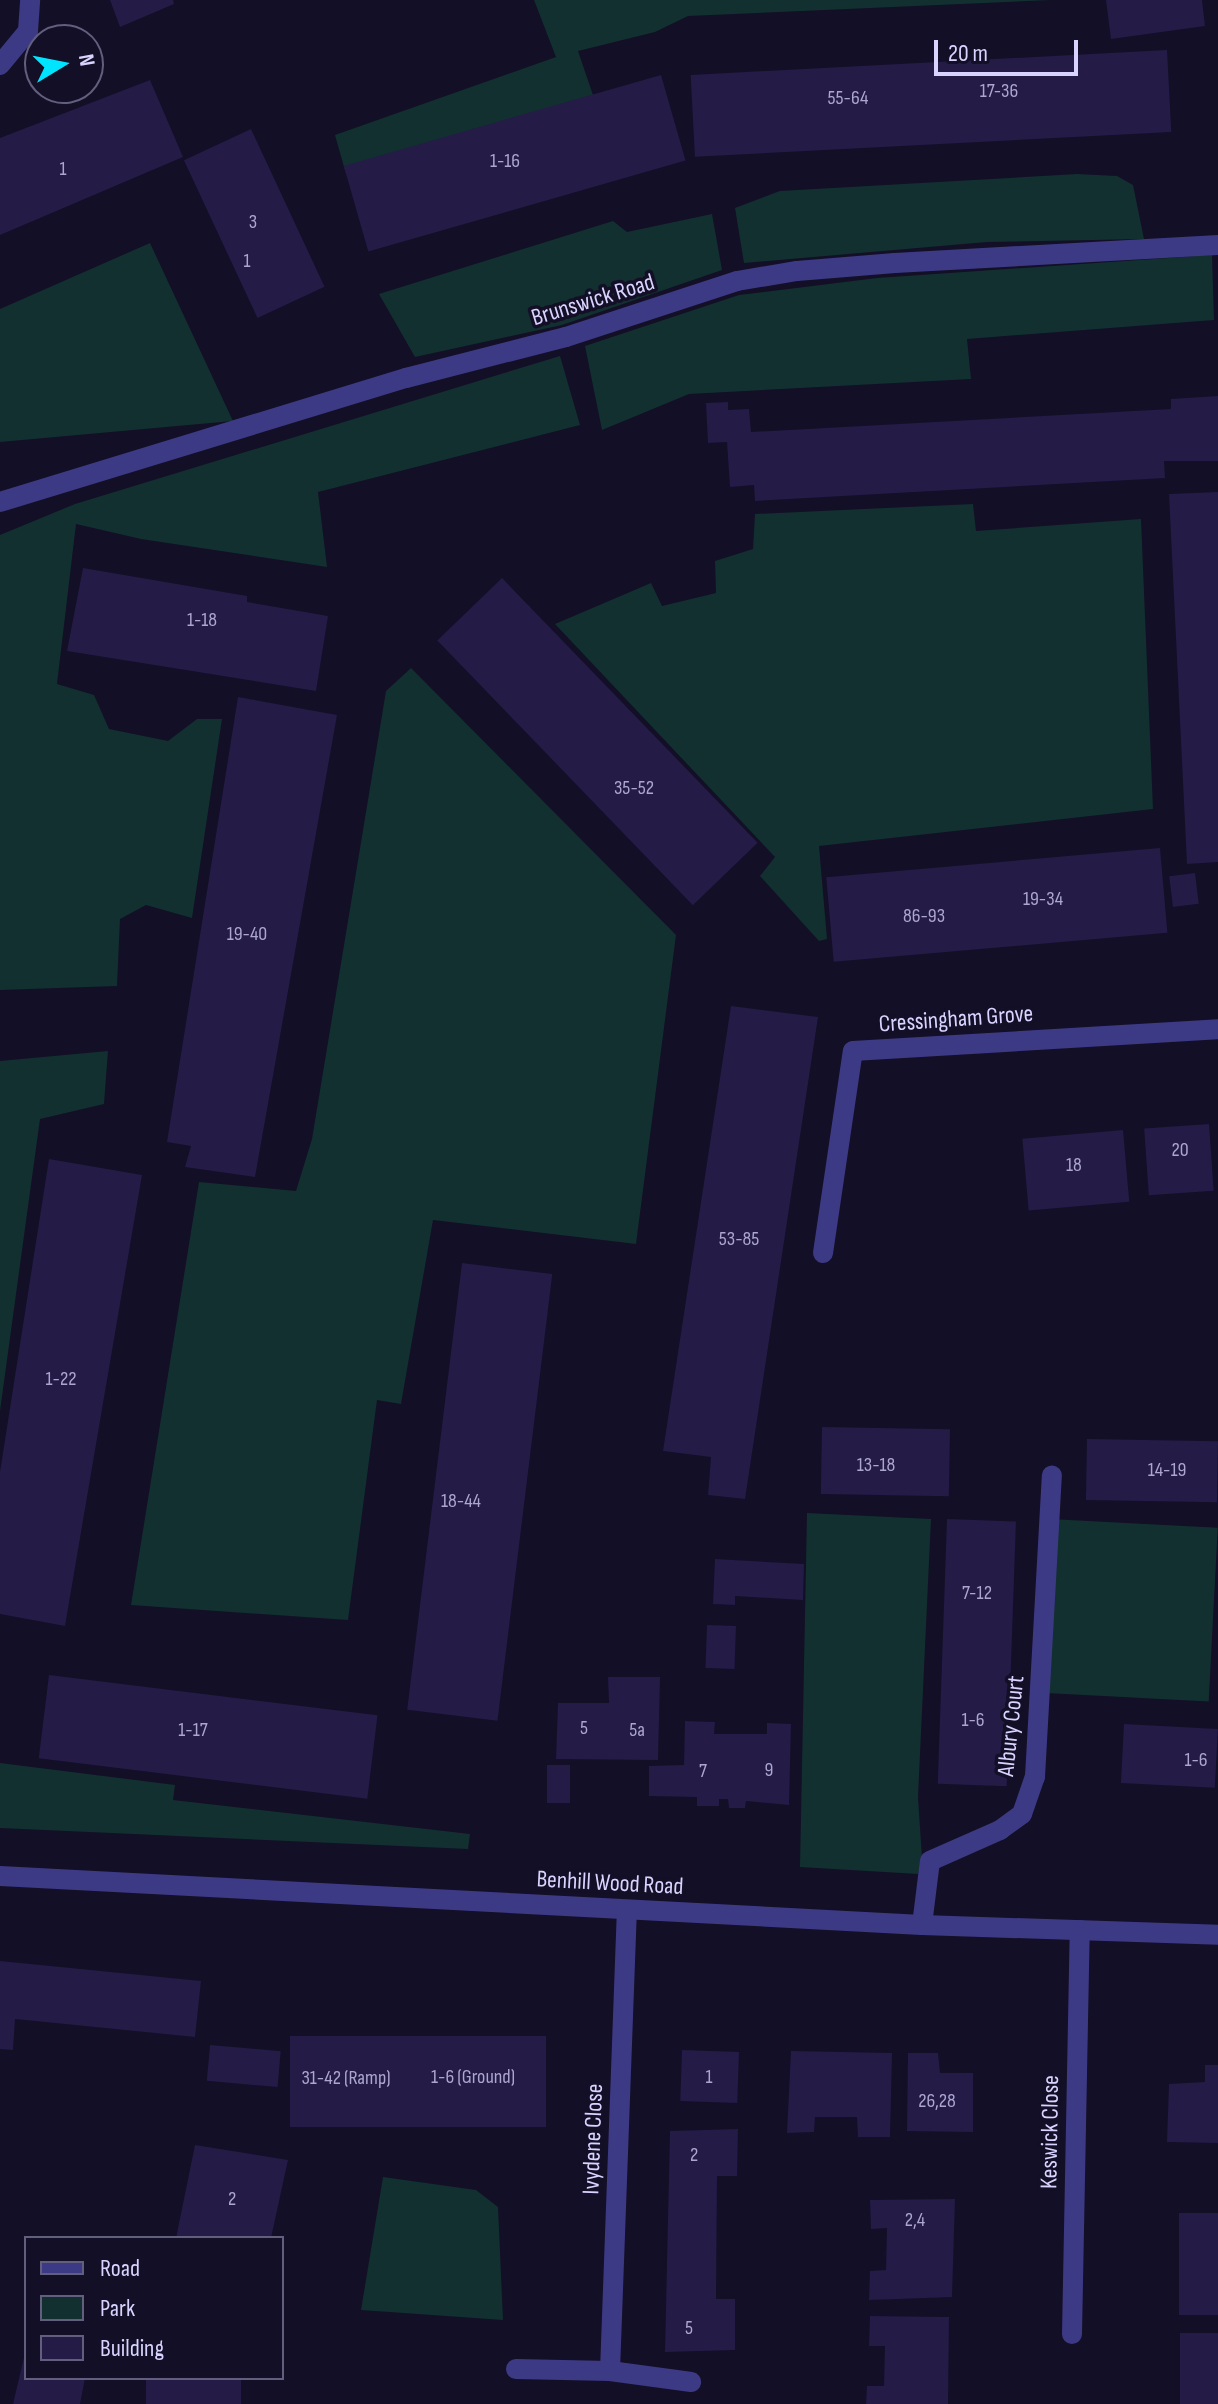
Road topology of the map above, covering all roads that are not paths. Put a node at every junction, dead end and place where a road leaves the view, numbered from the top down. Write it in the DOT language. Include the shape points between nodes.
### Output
graph roads {
  1 [pos="30,0"];
  2 [pos="0,65"];
  3 [pos="1218,245"];
  4 [pos="0,502"];
  5 [pos="1218,1029"];
  6 [pos="823,1253"];
  7 [pos="1052,1475"];
  8 [pos="0,1876"];
  9 [pos="627,1910"];
  10 [pos="922,1925"];
  11 [pos="1080,1930"];
  12 [pos="1218,1935"];
  13 [pos="1072,2334"];
  14 [pos="516,2369"];
  15 [pos="610,2371"];
  16 [pos="691,2382"];
  1 -- 2 [label="street" via="28,31"];
  3 -- 4 [label="street, Brunswick Road" via="895,263 737,281 566,337 406,378"];
  5 -- 6 [label="street, Cressingham Grove" via="853,1051"];
  7 -- 10 [label="street, Albury Court" via="1035,1777 1022,1814 1000,1830 930,1861"];
  8 -- 9 [label="street, Benhill Wood Road"];
  9 -- 10 [label="street, Benhill Wood Road"];
  9 -- 15 [label="street, Ivydene Close"];
  10 -- 11 [label="street, Benhill Wood Road"];
  11 -- 12 [label="street, Benhill Wood Road"];
  11 -- 13 [label="street, Keswick Close"];
  14 -- 15 [label="street"];
  15 -- 16 [label="street"];
}
